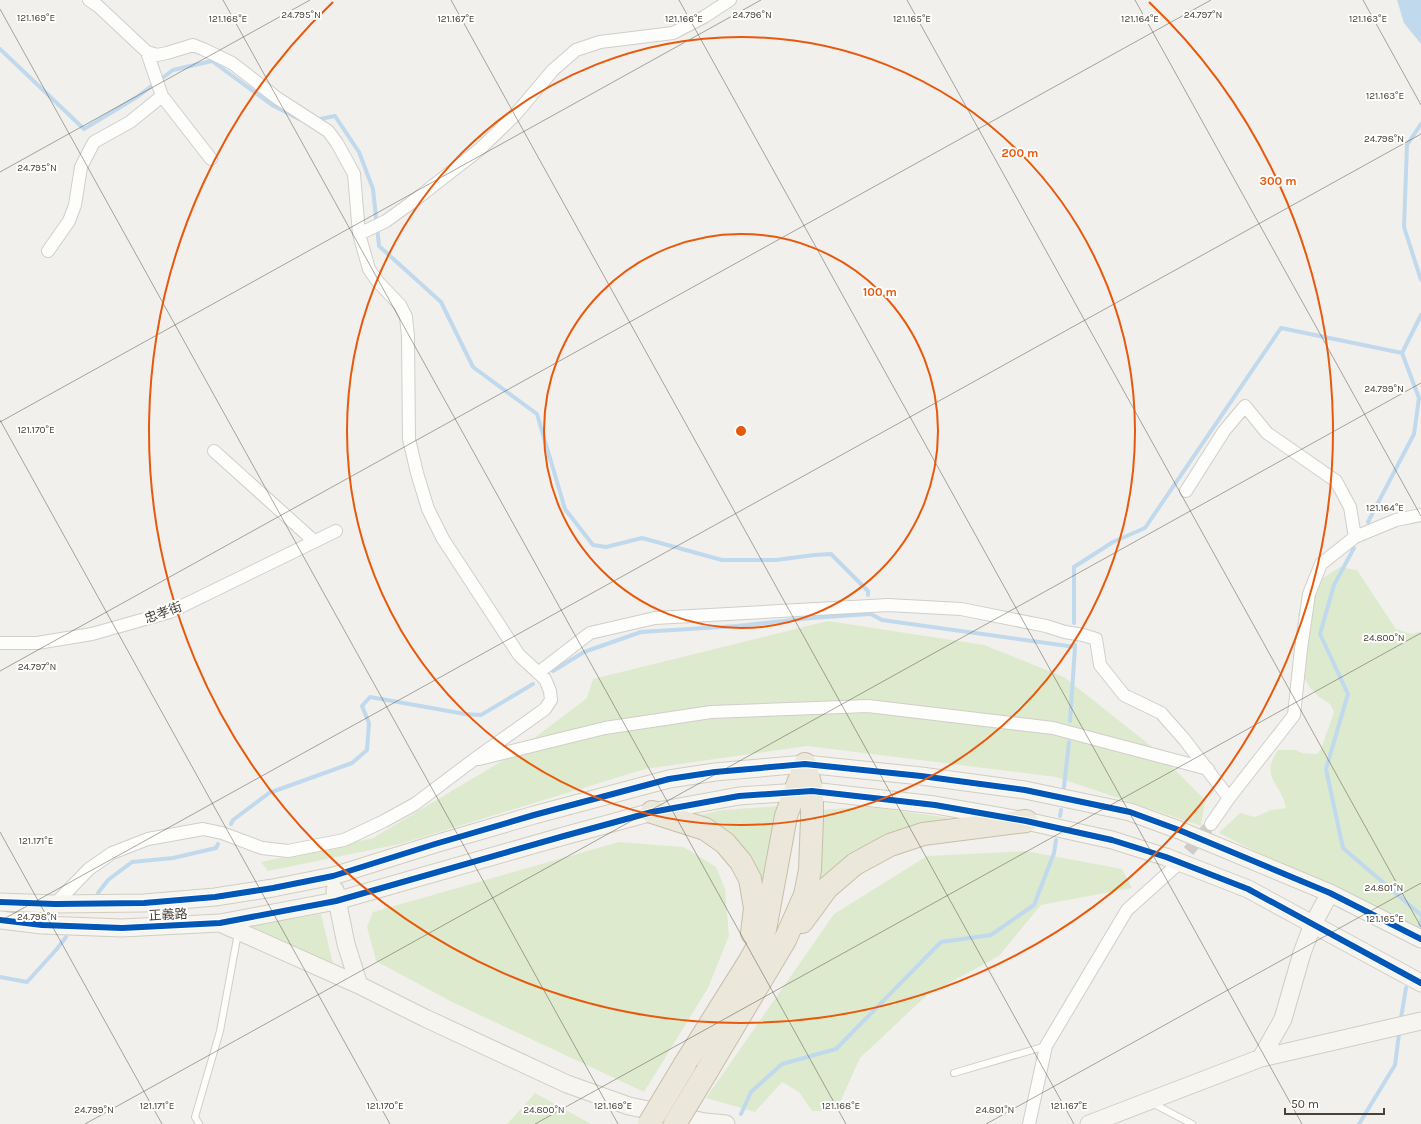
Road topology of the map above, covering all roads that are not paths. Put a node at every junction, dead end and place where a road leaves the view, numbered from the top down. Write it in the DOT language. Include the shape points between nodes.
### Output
graph roads {
  1 [pos="89,0"];
  2 [pos="730,0"];
  3 [pos="147,52"];
  4 [pos="162,96"];
  5 [pos="211,159"];
  6 [pos="363,232"];
  7 [pos="48,251"];
  8 [pos="214,451"];
  9 [pos="1186,491"];
  10 [pos="1421,515"];
  11 [pos="336,531"];
  12 [pos="1355,537"];
  13 [pos="314,541"];
  14 [pos="0,643"];
  15 [pos="538,673"];
  16 [pos="472,761"];
  17 [pos="805,764"];
  18 [pos="1208,769"];
  19 [pos="803,791"];
  20 [pos="1230,798"];
  21 [pos="652,812"];
  22 [pos="1026,821"];
  23 [pos="1212,824"];
  24 [pos="1177,865"];
  25 [pos="333,876"];
  26 [pos="1330,892"];
  27 [pos="336,901"];
  28 [pos="0,902"];
  29 [pos="55,904"];
  30 [pos="0,920"];
  31 [pos="220,922"];
  32 [pos="1313,924"];
  33 [pos="238,931"];
  34 [pos="1421,939"];
  35 [pos="785,940"];
  36 [pos="749,962"];
  37 [pos="1421,983"];
  38 [pos="359,985"];
  39 [pos="1421,1021"];
  40 [pos="1046,1046"];
  41 [pos="1261,1058"];
  42 [pos="954,1073"];
  43 [pos="1149,1101"];
  44 [pos="199,1124"];
  45 [pos="649,1124"];
  46 [pos="675,1124"];
  47 [pos="726,1124"];
  48 [pos="1030,1124"];
  49 [pos="1089,1124"];
  50 [pos="1192,1124"];
  1 -- 3 [label="street"];
  2 -- 6 [label="street" via="673,33 600,42 576,50 479,150 386,221"];
  3 -- 4 [label="street"];
  3 -- 6 [label="street" via="156,55 193,45 232,63 277,98 328,131 354,174"];
  4 -- 5 [label="street"];
  4 -- 7 [label="street" via="130,122 94,142 81,167 75,205 69,221"];
  6 -- 15 [label="street" via="369,268 378,282 400,305 406,317 409,439 428,509 443,539 519,655"];
  8 -- 13 [label="street"];
  9 -- 12 [label="street" via="1224,431 1245,406 1267,433 1336,481 1350,507"];
  10 -- 12 [label="street" via="1396,520"];
  11 -- 13 [label="street, 忠孝街"];
  12 -- 20 [label="street" via="1321,564 1309,594 1294,714"];
  13 -- 14 [label="street, 忠孝街" via="170,612 92,634 37,643"];
  15 -- 16 [label="street" via="545,679 550,691 551,700 545,709"];
  15 -- 18 [label="street" via="590,633 655,618 888,605 962,609 1096,639 1100,665 1124,695 1161,713"];
  16 -- 18 [label="street" via="605,728 711,712 868,706 1053,728"];
  16 -- 29 [label="street" via="415,804 344,840 288,851 262,848 222,833 203,829 148,839 112,853 89,869"];
  17 -- 19 [label="highway"];
  17 -- 25 [label="main road, 正義路" via="715,772 668,780 534,815"];
  17 -- 26 [label="main road, 正義路" via="1025,790 1130,812"];
  18 -- 20 [label="street"];
  19 -- 21 [label="main road, 正義路" via="739,796"];
  19 -- 22 [label="main road, 正義路" via="935,805"];
  19 -- 35 [label="highway" via="812,819 810,870 805,895"];
  19 -- 36 [label="highway" via="786,816 764,935"];
  20 -- 23 [label="street"];
  21 -- 27 [label="main road, 正義路"];
  21 -- 36 [label="highway" via="705,829 724,843 741,862 750,879 755,908"];
  22 -- 32 [label="main road, 正義路" via="1112,840 1166,857 1248,889"];
  22 -- 35 [label="highway" via="923,834 890,845 855,864 827,888"];
  24 -- 40 [label="street" via="1127,910"];
  25 -- 27 [label="main road"];
  25 -- 29 [label="main road, 正義路" via="215,897 144,903"];
  26 -- 32 [label="main road"];
  26 -- 34 [label="main road, 正義路"];
  27 -- 31 [label="main road, 正義路"];
  27 -- 38 [label="main road"];
  28 -- 29 [label="main road, 正義路"];
  30 -- 31 [label="main road, 正義路" via="42,925 122,928"];
  31 -- 33 [label="main road"];
  32 -- 37 [label="main road, 正義路"];
  32 -- 41 [label="main road" via="1283,1019"];
  33 -- 38 [label="main road"];
  33 -- 44 [label="lane" via="220,1031 196,1117"];
  35 -- 46 [label="highway, bridge"];
  36 -- 45 [label="highway, bridge"];
  38 -- 47 [label="main road" via="567,1084 629,1106"];
  39 -- 41 [label="main road"];
  40 -- 42 [label="lane"];
  40 -- 48 [label="street"];
  41 -- 43 [label="main road"];
  43 -- 49 [label="main road"];
  43 -- 50 [label="lane"];
}
